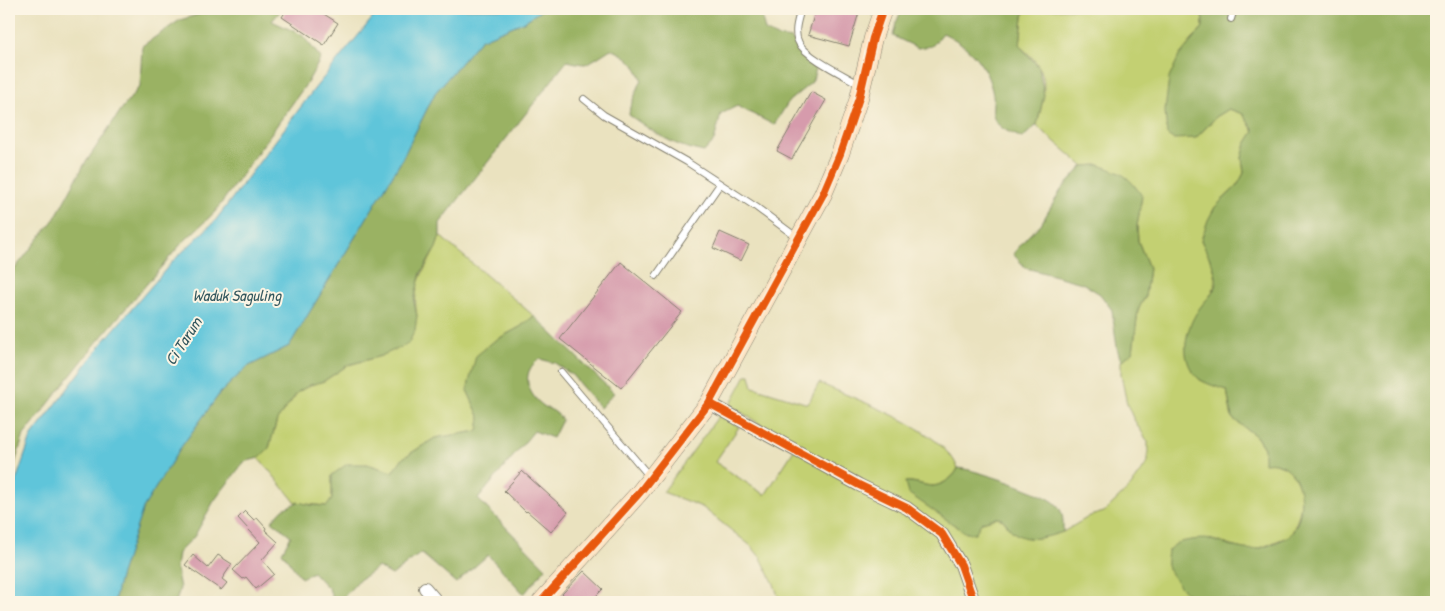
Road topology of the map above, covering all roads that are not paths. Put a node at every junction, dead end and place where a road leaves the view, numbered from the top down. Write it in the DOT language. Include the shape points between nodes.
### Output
graph roads {
  1 [pos="801,9"];
  2 [pos="883,9"];
  3 [pos="1234,9"];
  4 [pos="1231,19"];
  5 [pos="862,86"];
  6 [pos="584,100"];
  7 [pos="720,184"];
  8 [pos="800,237"];
  9 [pos="656,276"];
  10 [pos="560,372"];
  11 [pos="709,403"];
  12 [pos="651,478"];
  13 [pos="425,588"];
  14 [pos="547,600"];
  15 [pos="437,602"];
  16 [pos="974,602"];
  1 -- 5 [label="lane" via="796,25 798,42 805,51"];
  2 -- 5 [label="street"];
  3 -- 4 [label="lane"];
  5 -- 8 [label="street" via="840,154"];
  6 -- 7 [label="lane"];
  7 -- 8 [label="lane"];
  7 -- 9 [label="lane"];
  8 -- 11 [label="street"];
  10 -- 12 [label="lane"];
  11 -- 12 [label="street"];
  11 -- 16 [label="street" via="858,485 907,508 942,534 961,565"];
  12 -- 14 [label="street"];
  13 -- 15 [label="street"];
}
